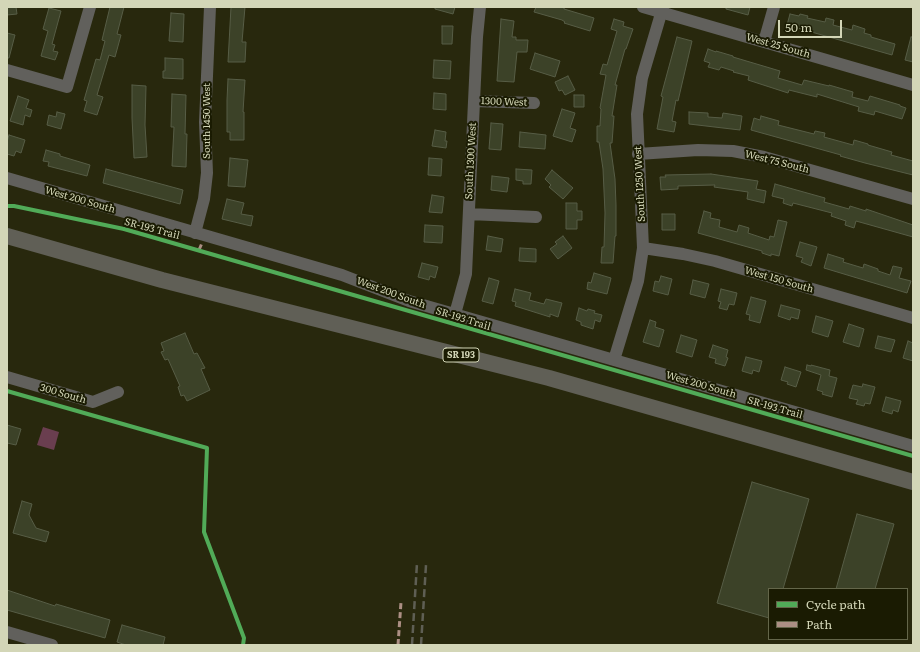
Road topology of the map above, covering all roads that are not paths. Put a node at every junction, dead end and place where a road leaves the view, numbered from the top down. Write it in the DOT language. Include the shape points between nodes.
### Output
graph roads {
  1 [pos="90,7"];
  2 [pos="210,7"];
  3 [pos="480,7"];
  4 [pos="643,7"];
  5 [pos="774,7"];
  6 [pos="662,10"];
  7 [pos="764,42"];
  8 [pos="7,71"];
  9 [pos="913,84"];
  10 [pos="474,101"];
  11 [pos="534,103"];
  12 [pos="638,154"];
  13 [pos="7,178"];
  14 [pos="913,199"];
  15 [pos="468,214"];
  16 [pos="536,217"];
  17 [pos="195,233"];
  18 [pos="7,236"];
  19 [pos="643,248"];
  20 [pos="455,314"];
  21 [pos="913,318"];
  22 [pos="614,360"];
  23 [pos="7,377"];
  24 [pos="118,392"];
  25 [pos="913,446"];
  26 [pos="913,482"];
  27 [pos="7,632"];
  28 [pos="52,645"];
  1 -- 8 [label="street" via="67,87"];
  2 -- 17 [label="street, South 1450 West" via="205,122 207,173 204,199"];
  3 -- 10 [label="street, South 1300 West"];
  4 -- 6 [label="street, West 25 South"];
  5 -- 7 [label="street"];
  6 -- 7 [label="street, West 25 South"];
  6 -- 12 [label="street, South 1250 West" via="642,78 637,114"];
  7 -- 9 [label="street, West 25 South"];
  10 -- 11 [label="street, 1300 West"];
  10 -- 15 [label="street, South 1300 West"];
  12 -- 14 [label="street, West 75 South" via="698,150 733,151 764,157"];
  12 -- 19 [label="street, South 1250 West"];
  13 -- 17 [label="street, West 200 South"];
  15 -- 16 [label="street"];
  15 -- 20 [label="street, South 1300 West" via="466,274"];
  17 -- 20 [label="street, West 200 South" via="342,275 409,301"];
  18 -- 26 [label="main road, SR 193" via="170,282 549,378"];
  19 -- 21 [label="street, West 150 South" via="715,261"];
  19 -- 22 [label="street, South 1250 West" via="638,281"];
  20 -- 22 [label="street, West 200 South"];
  22 -- 25 [label="street, West 200 South"];
  23 -- 24 [label="street, 300 South" via="93,402"];
  27 -- 28 [label="street"];
}
